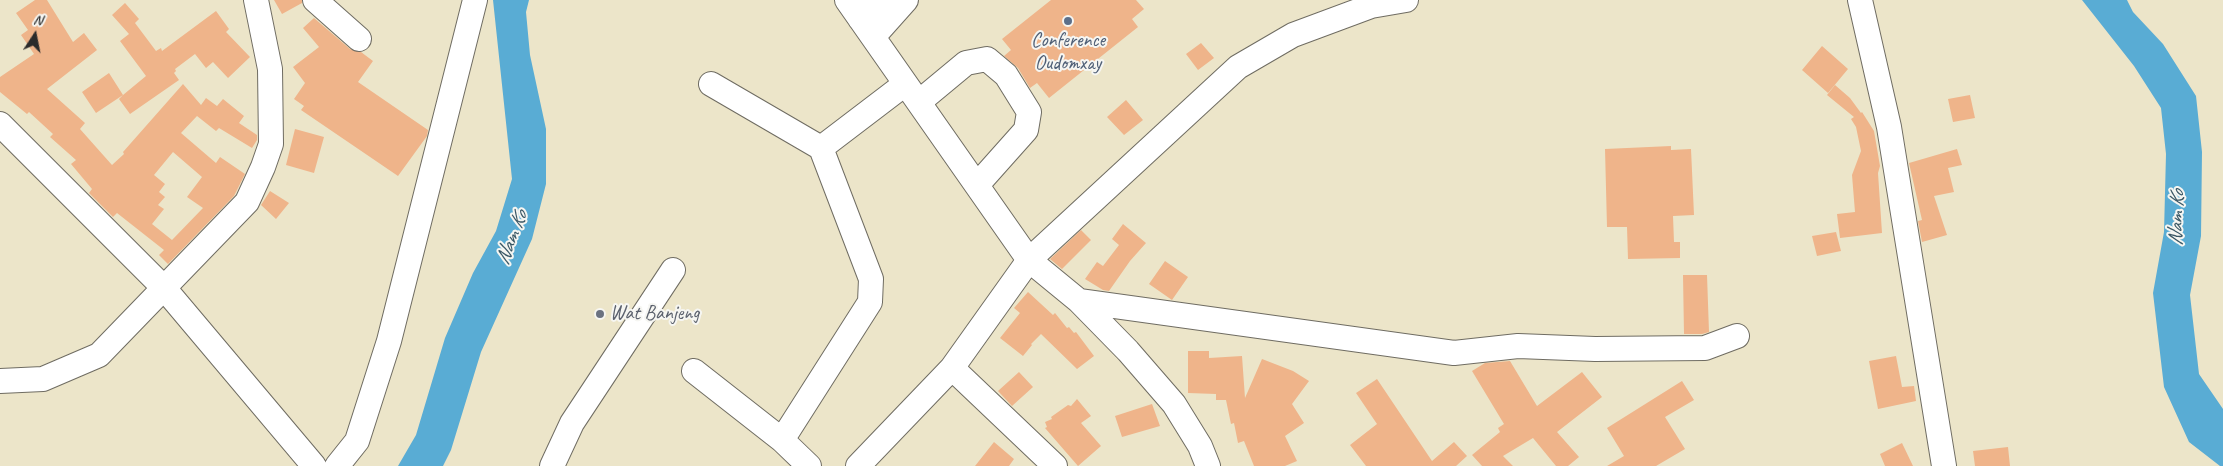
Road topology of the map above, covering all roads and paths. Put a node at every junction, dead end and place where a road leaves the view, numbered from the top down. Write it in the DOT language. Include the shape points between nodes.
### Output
graph roads {
  1 [pos="256,0"];
  2 [pos="315,0"];
  3 [pos="475,0"];
  4 [pos="847,0"];
  5 [pos="878,0"];
  6 [pos="906,0"];
  7 [pos="1406,0"];
  8 [pos="1860,0"];
  9 [pos="867,28"];
  10 [pos="359,39"];
  11 [pos="711,84"];
  12 [pos="912,93"];
  13 [pos="0,124"];
  14 [pos="821,148"];
  15 [pos="978,185"];
  16 [pos="1029,260"];
  17 [pos="673,270"];
  18 [pos="164,288"];
  19 [pos="1079,301"];
  20 [pos="1737,336"];
  21 [pos="952,368"];
  22 [pos="694,371"];
  23 [pos="0,381"];
  24 [pos="782,440"];
  25 [pos="314,466"];
  26 [pos="337,466"];
  27 [pos="552,466"];
  28 [pos="809,466"];
  29 [pos="858,466"];
  30 [pos="1056,466"];
  31 [pos="1208,466"];
  32 [pos="1944,466"];
  1 -- 18 [label="street" via="270,69 271,144 247,202"];
  2 -- 10 [label="street"];
  3 -- 26 [label="street" via="390,342 357,441"];
  4 -- 9 [label="street"];
  5 -- 9 [label="street"];
  6 -- 9 [label="street"];
  7 -- 16 [label="street" via="1371,6 1293,35 1238,68"];
  8 -- 32 [label="street" via="1888,127"];
  9 -- 12 [label="street"];
  11 -- 14 [label="street"];
  12 -- 14 [label="street"];
  12 -- 15 [label="street"];
  12 -- 15 [label="street" via="966,62 987,59 1006,75 1029,112 1026,130"];
  13 -- 18 [label="street"];
  14 -- 24 [label="street" via="871,279 870,302"];
  15 -- 16 [label="street"];
  16 -- 19 [label="street"];
  16 -- 21 [label="street"];
  17 -- 27 [label="street" via="572,424"];
  18 -- 23 [label="street" via="99,354 43,379"];
  18 -- 25 [label="street"];
  19 -- 20 [label="street" via="1454,353 1518,346 1705,348"];
  19 -- 31 [label="street" via="1174,404 1200,446"];
  21 -- 29 [label="street"];
  21 -- 30 [label="street"];
  22 -- 24 [label="street"];
  24 -- 28 [label="street"];
}
